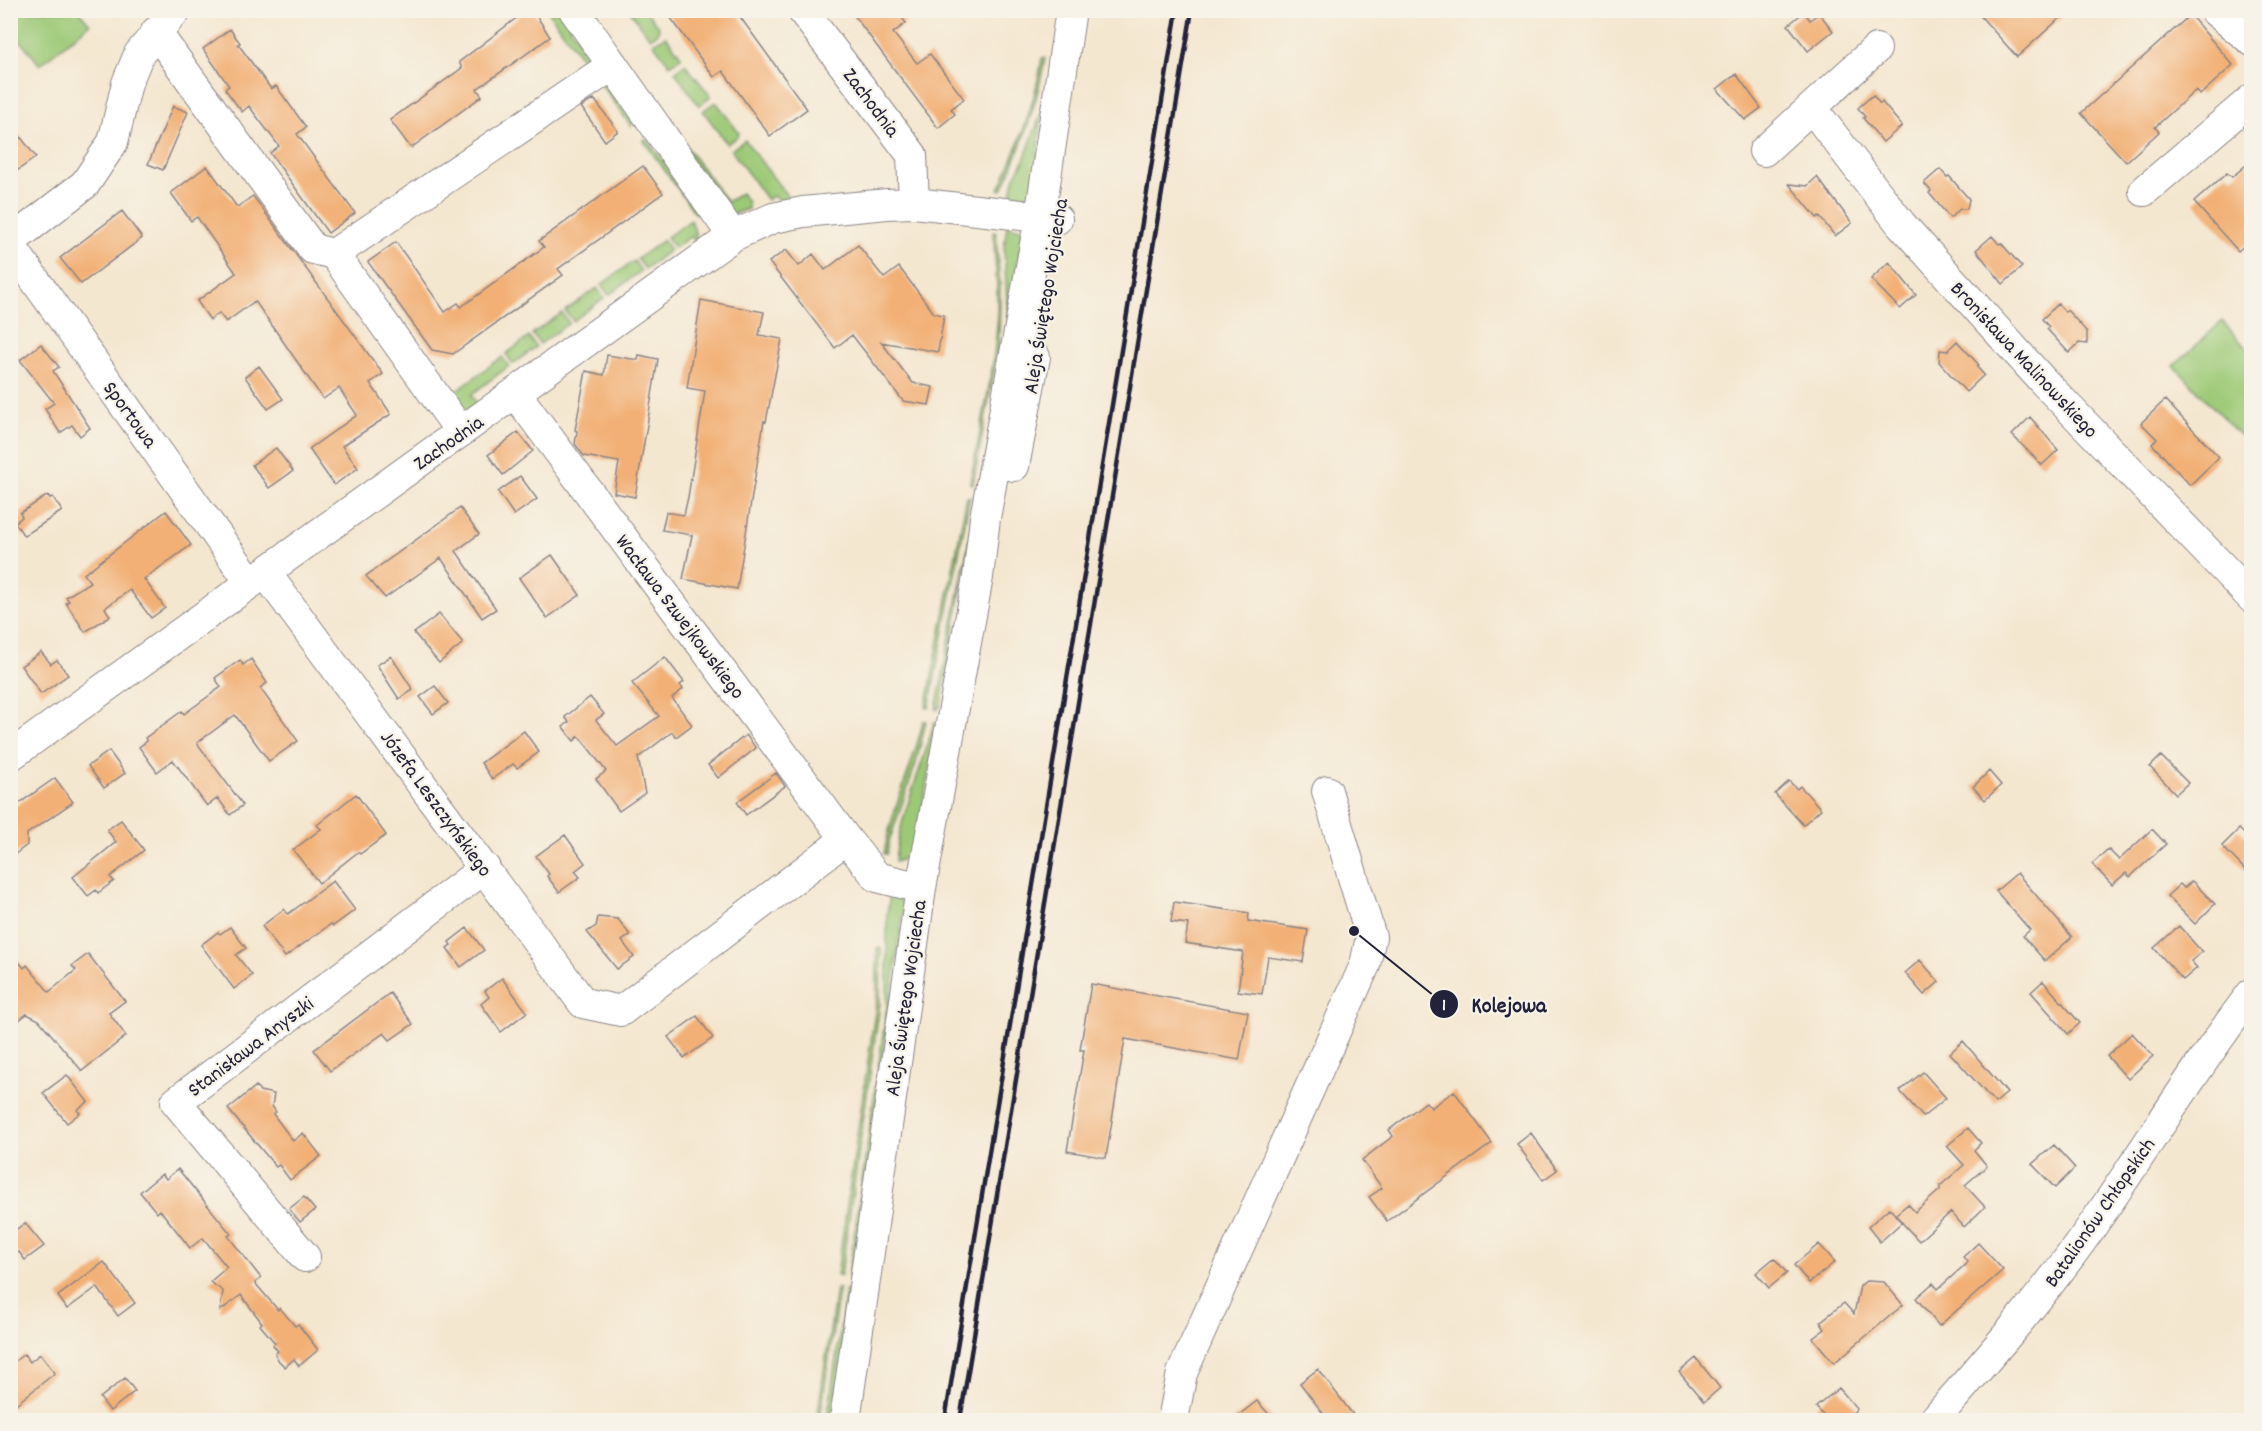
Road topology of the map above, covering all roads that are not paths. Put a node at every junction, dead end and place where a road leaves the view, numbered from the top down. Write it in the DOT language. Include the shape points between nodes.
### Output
graph roads {
  1 [pos="176,10"];
  2 [pos="574,10"];
  3 [pos="802,10"];
  4 [pos="1071,10"];
  5 [pos="1089,10"];
  6 [pos="2214,10"];
  7 [pos="156,32"];
  8 [pos="2252,41"];
  9 [pos="1876,49"];
  10 [pos="613,65"];
  11 [pos="2252,99"];
  12 [pos="1812,108"];
  13 [pos="1764,152"];
  14 [pos="2144,191"];
  15 [pos="914,203"];
  16 [pos="1048,218"];
  17 [pos="733,236"];
  18 [pos="10,244"];
  19 [pos="334,255"];
  20 [pos="516,394"];
  21 [pos="461,432"];
  22 [pos="258,578"];
  23 [pos="2252,598"];
  24 [pos="10,756"];
  25 [pos="1328,791"];
  26 [pos="846,839"];
  27 [pos="485,868"];
  28 [pos="921,888"];
  29 [pos="2252,993"];
  30 [pos="304,1257"];
  31 [pos="844,1420"];
  32 [pos="1173,1420"];
  33 [pos="1934,1420"];
  1 -- 7 [label="street"];
  2 -- 10 [label="street"];
  3 -- 15 [label="street, Zachodnia" via="912,155"];
  4 -- 16 [label="street, Aleja Świętego Wojciecha"];
  5 -- 16 [label="street, Aleja Świętego Wojciecha"];
  6 -- 8 [label="street"];
  7 -- 18 [label="street" via="139,54 127,83 113,142 85,184"];
  7 -- 19 [label="street" via="313,249"];
  9 -- 12 [label="street"];
  10 -- 17 [label="street"];
  10 -- 19 [label="street"];
  11 -- 14 [label="street"];
  12 -- 13 [label="street"];
  12 -- 23 [label="street, Bronisława Malinowskiego" via="1909,232 2043,381"];
  15 -- 16 [label="street, Zachodnia"];
  15 -- 17 [label="street, Zachodnia" via="803,212 773,218"];
  16 -- 28 [label="street, Aleja Świętego Wojciecha" via="985,518 978,577"];
  17 -- 20 [label="street, Zachodnia"];
  18 -- 22 [label="street, Sportowa"];
  19 -- 21 [label="street"];
  20 -- 21 [label="street, Zachodnia"];
  20 -- 26 [label="street, Wacława Szwejkowskiego"];
  21 -- 22 [label="street, Zachodnia"];
  22 -- 24 [label="street, Zachodnia"];
  22 -- 27 [label="street, Józefa Leszczyńskiego"];
  25 -- 32 [label="street" via="1371,937 1365,965 1182,1373"];
  26 -- 27 [label="street, Józefa Leszczyńskiego" via="621,1011 583,1003"];
  26 -- 28 [label="street, Wacława Szwejkowskiego" via="877,877"];
  27 -- 30 [label="street, Stanisława Anyszki" via="176,1102"];
  28 -- 31 [label="street, Aleja Świętego Wojciecha"];
  29 -- 33 [label="street, Batalionów Chłopskich" via="2216,1040 2096,1221 2002,1342"];
}
